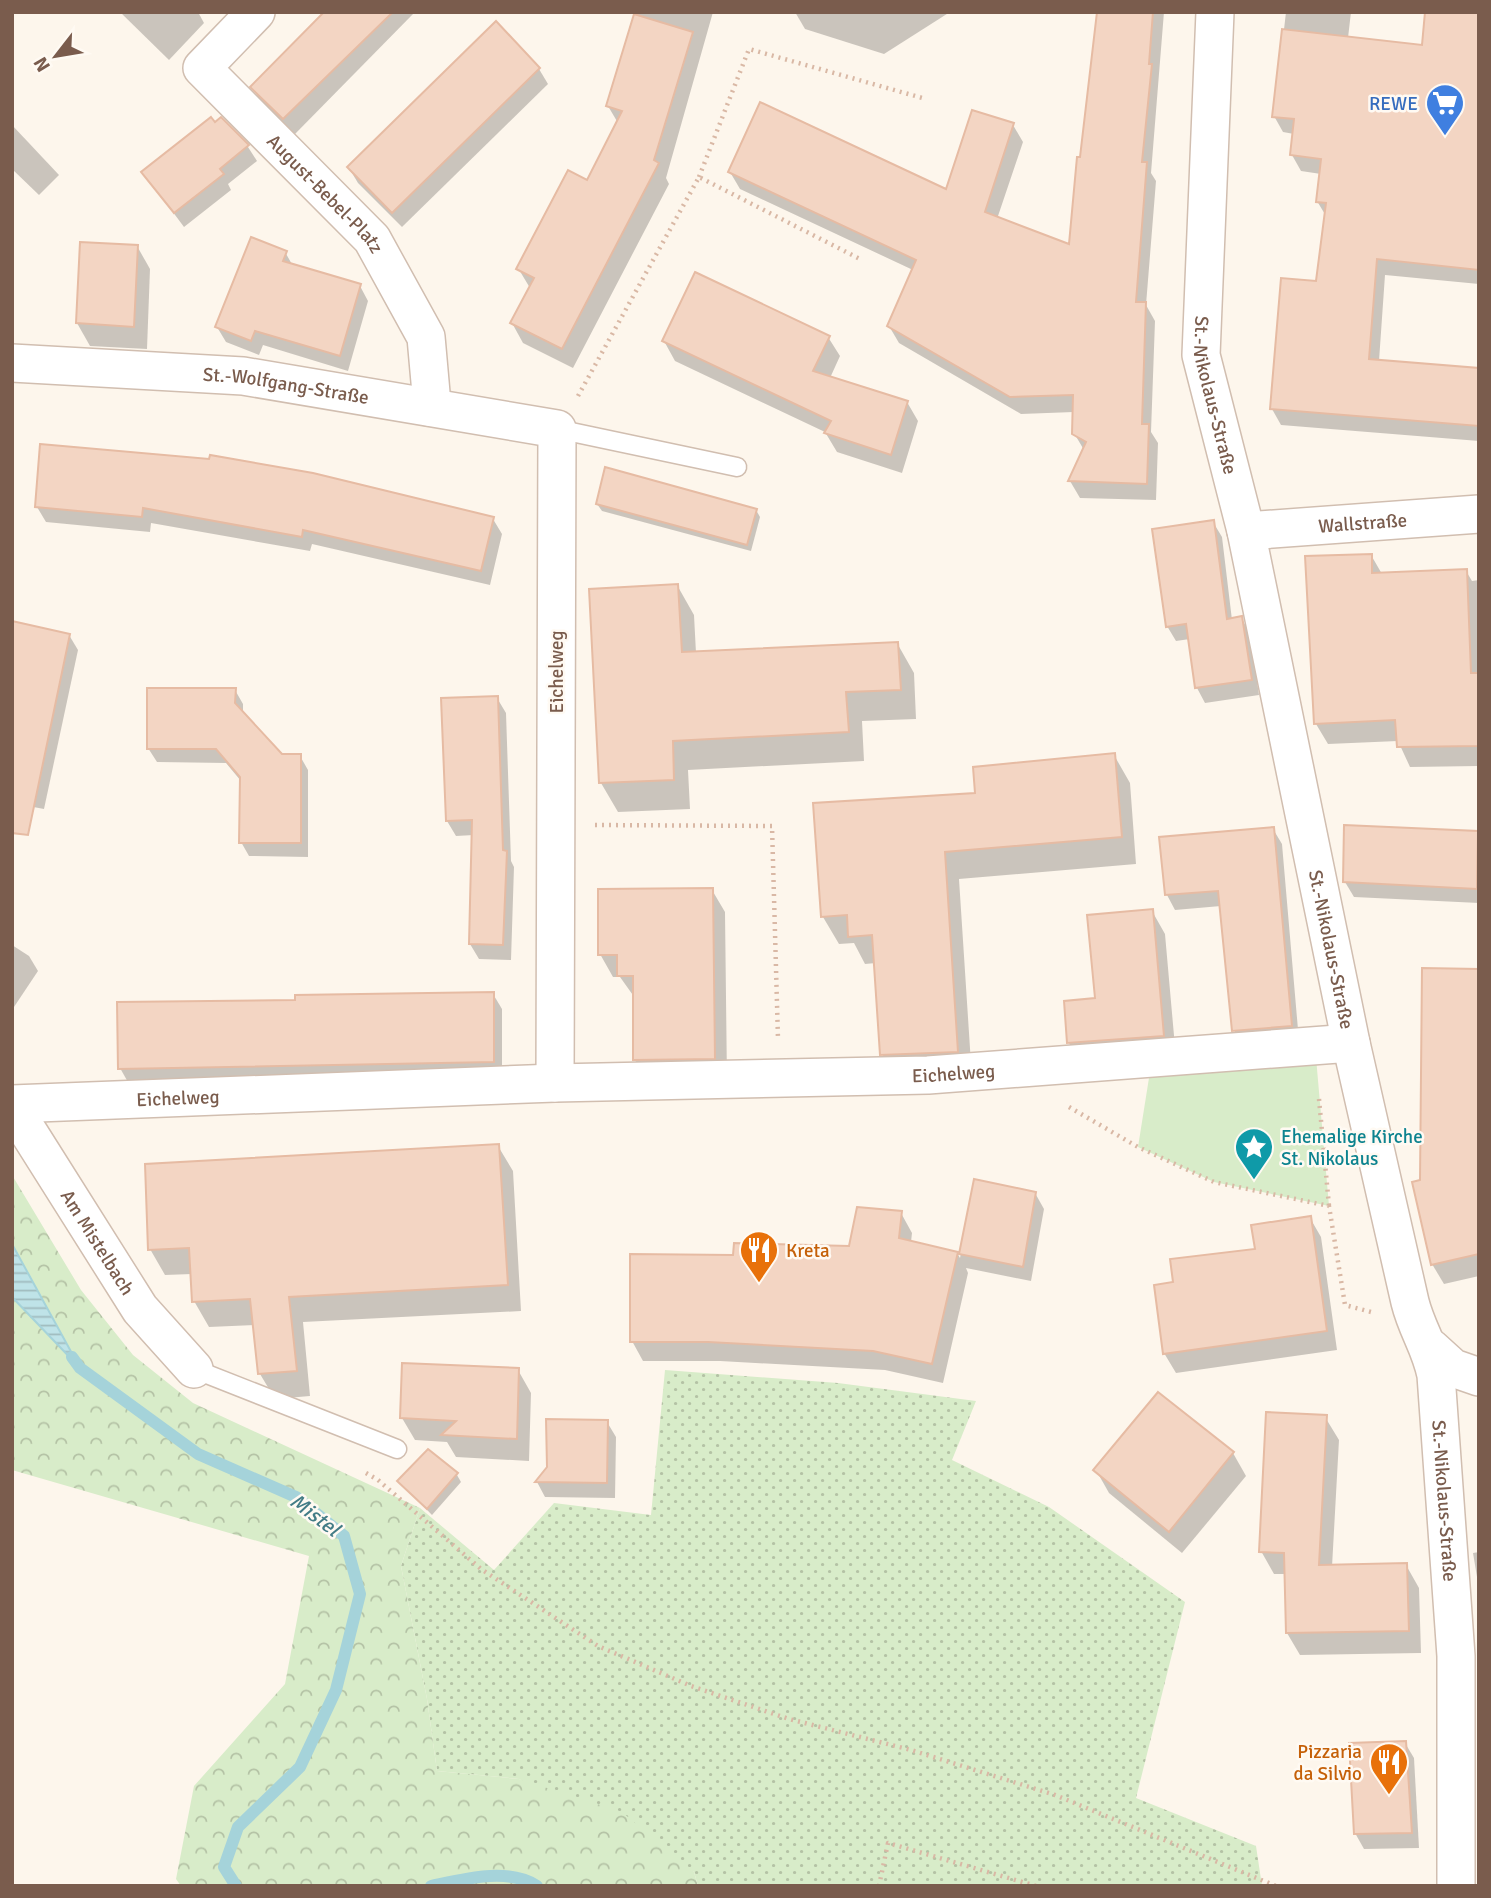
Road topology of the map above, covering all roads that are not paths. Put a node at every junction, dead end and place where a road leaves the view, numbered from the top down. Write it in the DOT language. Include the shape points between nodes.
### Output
graph roads {
  1 [pos="1214,12"];
  2 [pos="252,13"];
  3 [pos="12,363"];
  4 [pos="429,407"];
  5 [pos="557,429"];
  6 [pos="737,467"];
  7 [pos="1479,514"];
  8 [pos="1246,531"];
  9 [pos="1351,1043"];
  10 [pos="555,1083"];
  11 [pos="12,1105"];
  12 [pos="1423,1336"];
  13 [pos="194,1369"];
  14 [pos="1479,1377"];
  15 [pos="397,1449"];
  16 [pos="1456,1886"];
  1 -- 8 [label="street, St.-Nikolaus-Straße" via="1201,355"];
  2 -- 4 [label="street, August-Bebel-Platz" via="202,68 372,239 426,337"];
  3 -- 4 [label="street, St.-Wolfgang-Straße" via="243,376"];
  4 -- 5 [label="street, St.-Wolfgang-Straße"];
  5 -- 6 [label="lane"];
  5 -- 10 [label="street, Eichelweg"];
  7 -- 8 [label="street, Wallstraße"];
  8 -- 9 [label="street, St.-Nikolaus-Straße"];
  9 -- 10 [label="street, Eichelweg" via="994,1072"];
  9 -- 12 [label="street, St.-Nikolaus-Straße"];
  10 -- 11 [label="street, Eichelweg"];
  11 -- 13 [label="street, Am Mistelbach" via="140,1309"];
  12 -- 14 [label="street" via="1452,1368"];
  12 -- 16 [label="street, St.-Nikolaus-Straße" via="1436,1375 1456,1657"];
  13 -- 15 [label="lane"];
}
